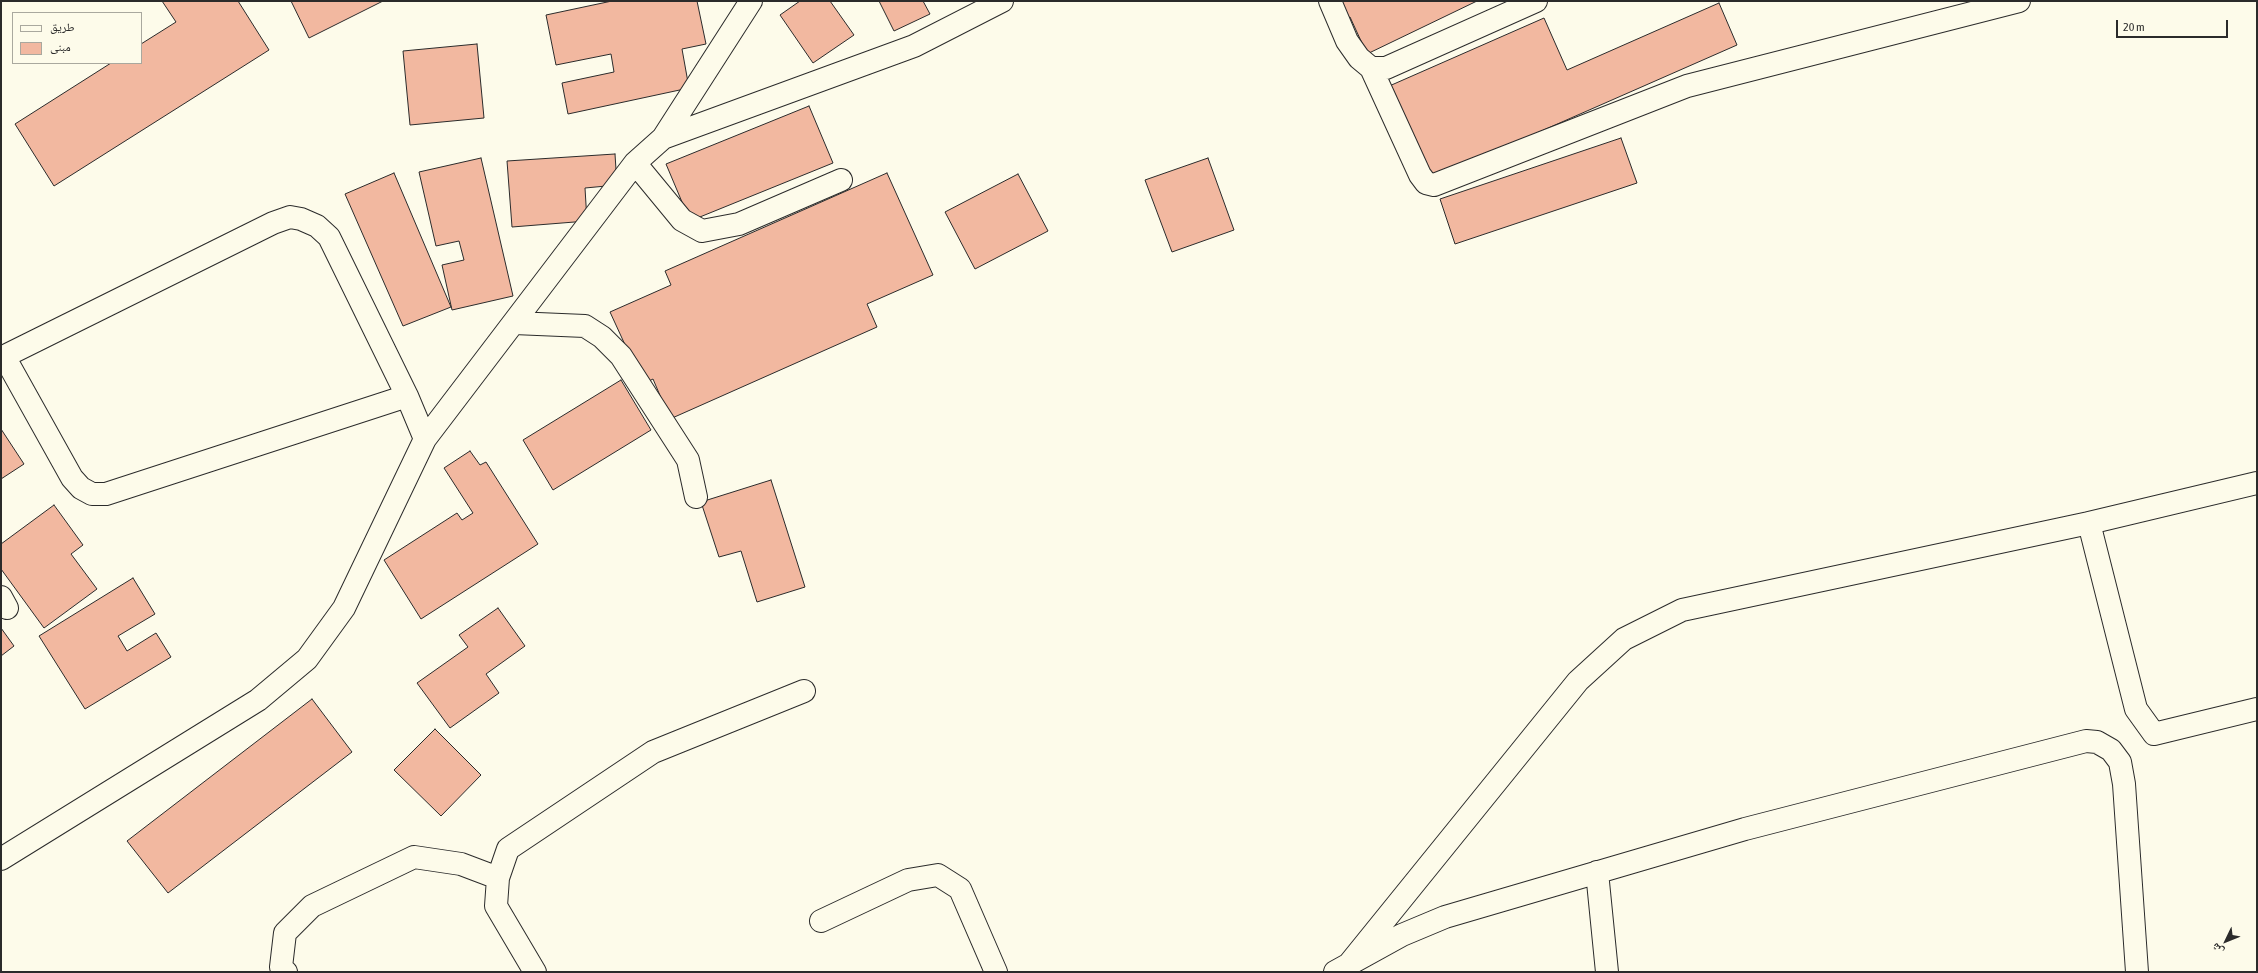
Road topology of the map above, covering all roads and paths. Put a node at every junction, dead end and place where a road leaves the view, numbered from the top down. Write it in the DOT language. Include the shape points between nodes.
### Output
graph roads {
  1 [pos="750,1"];
  2 [pos="1002,1"];
  3 [pos="1330,1"];
  4 [pos="1536,1"];
  5 [pos="2019,1"];
  6 [pos="1371,68"];
  7 [pos="663,138"];
  8 [pos="635,163"];
  9 [pos="841,180"];
  10 [pos="514,323"];
  11 [pos="2,357"];
  12 [pos="407,396"];
  13 [pos="425,439"];
  14 [pos="2257,483"];
  15 [pos="696,497"];
  16 [pos="2090,522"];
  17 [pos="804,691"];
  18 [pos="2257,709"];
  19 [pos="1,860"];
  20 [pos="1598,872"];
  21 [pos="498,878"];
  22 [pos="821,921"];
  23 [pos="1342,968"];
  24 [pos="286,972"];
  25 [pos="535,972"];
  26 [pos="996,972"];
  27 [pos="1607,972"];
  28 [pos="2137,972"];
  1 -- 7 [label="street"];
  2 -- 7 [label="street" via="914,46"];
  3 -- 6 [label="street" via="1346,41 1359,58"];
  4 -- 6 [label="street" via="1407,60 1386,68"];
  5 -- 6 [label="street" via="1687,86 1434,185 1426,183 1420,175"];
  7 -- 8 [label="street"];
  8 -- 9 [label="street" via="682,220 702,231 739,224"];
  8 -- 10 [label="street"];
  10 -- 13 [label="street"];
  10 -- 15 [label="street" via="585,326 602,337 620,356 688,460"];
  11 -- 12 [label="street" via="72,478 81,488 92,494 106,494"];
  11 -- 12 [label="street" via="273,223 290,218 317,226 329,238"];
  12 -- 13 [label="street"];
  13 -- 19 [label="street" via="344,608 307,659 258,700"];
  14 -- 16 [label="street"];
  16 -- 18 [label="street" via="2136,709 2154,734"];
  16 -- 23 [label="street" via="1682,610 1624,639 1578,682"];
  17 -- 21 [label="street" via="653,752 508,849"];
  20 -- 23 [label="street" via="1445,917 1402,935"];
  20 -- 27 [label="street"];
  20 -- 28 [label="street" via="1800,815 2086,741 2097,742 2111,750 2120,762 2124,784"];
  21 -- 24 [label="street" via="461,864 414,857 312,906 285,933 281,967"];
  21 -- 25 [label="street" via="496,906"];
  22 -- 26 [label="street" via="908,880 938,875 960,889"];
}
